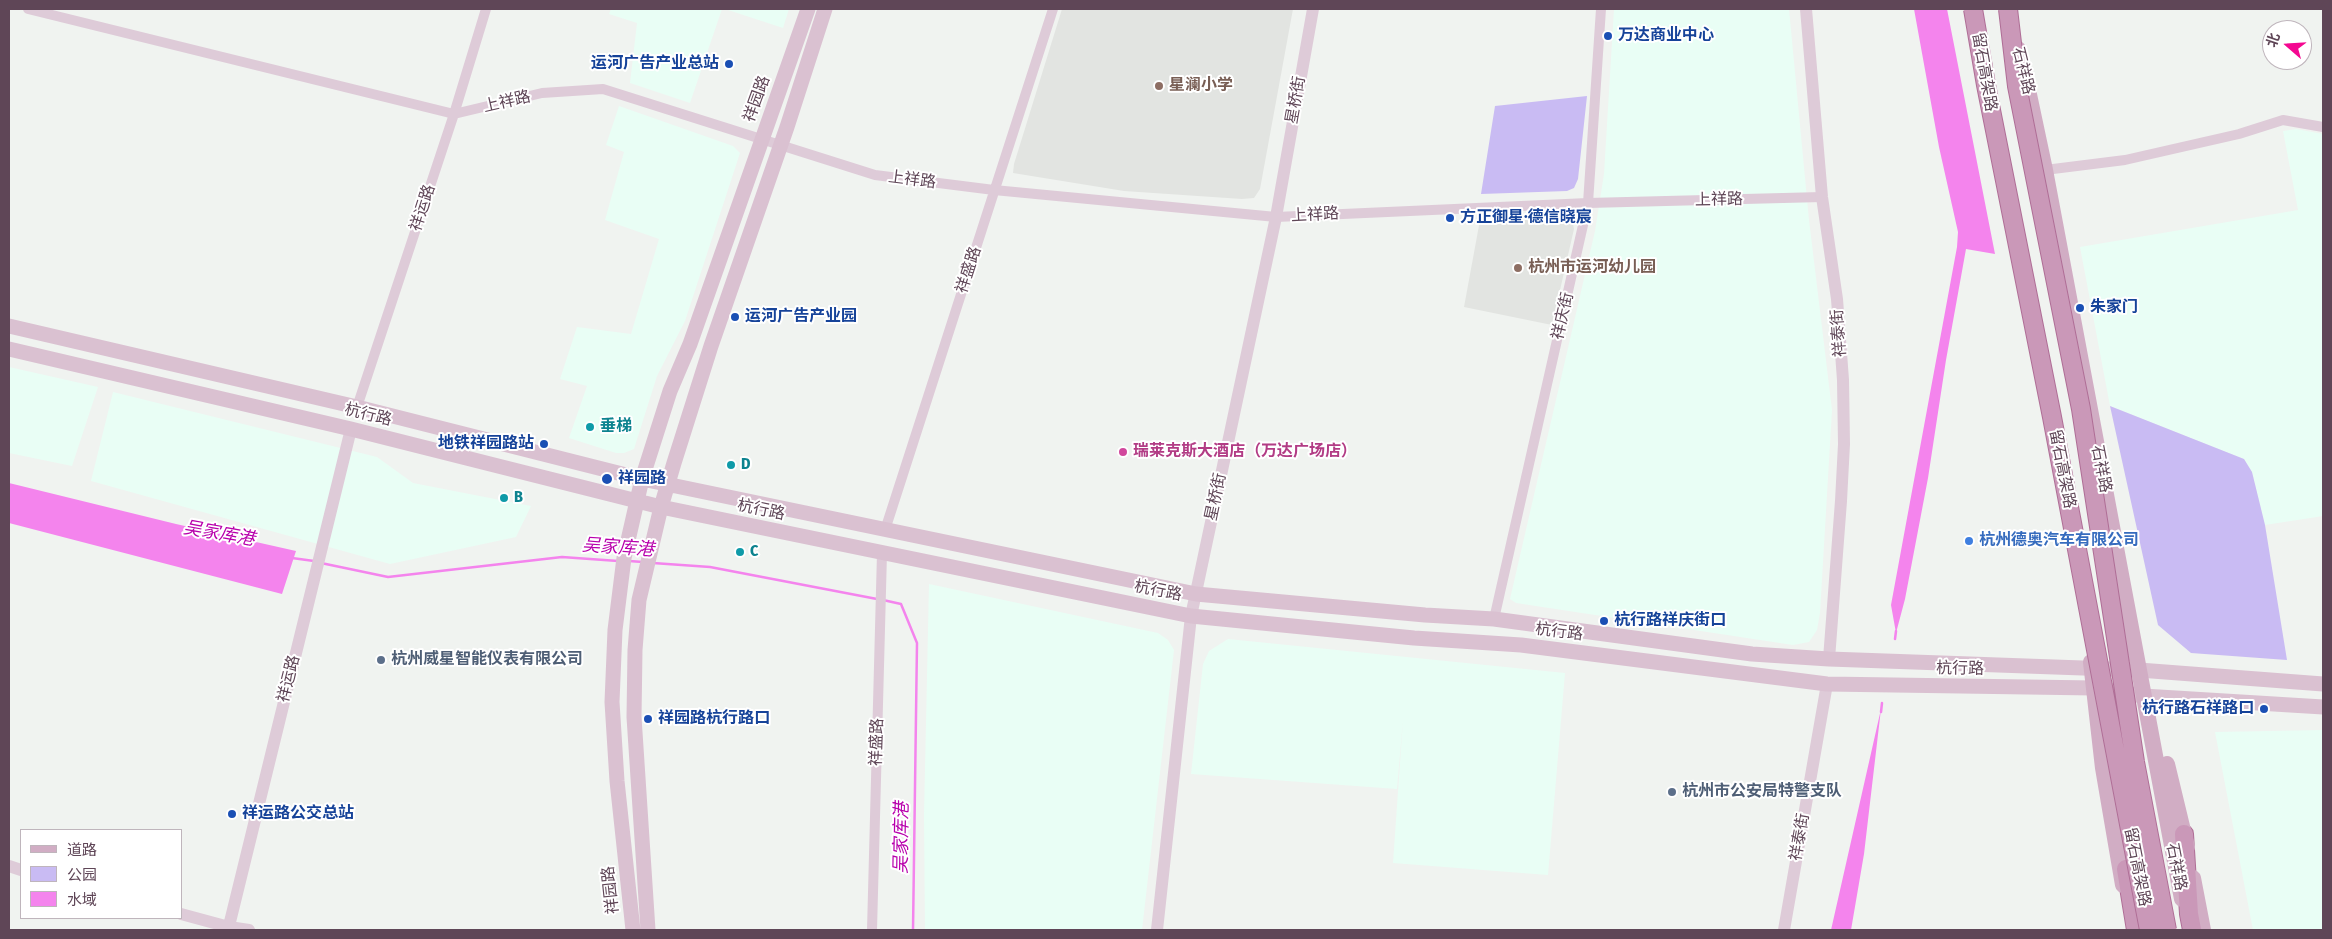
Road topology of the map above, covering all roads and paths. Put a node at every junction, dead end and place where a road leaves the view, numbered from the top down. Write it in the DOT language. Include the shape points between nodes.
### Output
graph roads {
  1 [pos="28,9"];
  2 [pos="486,9"];
  3 [pos="808,9"];
  4 [pos="825,9"];
  5 [pos="1052,9"];
  6 [pos="1312,9"];
  7 [pos="1601,9"];
  8 [pos="1806,9"];
  9 [pos="1966,9"];
  10 [pos="1973,9"];
  11 [pos="2000,9"];
  12 [pos="2007,9"];
  13 [pos="2017,86"];
  14 [pos="454,114"];
  15 [pos="2323,127"];
  16 [pos="761,140"];
  17 [pos="780,146"];
  18 [pos="2044,170"];
  19 [pos="994,190"];
  20 [pos="1822,197"];
  21 [pos="1588,203"];
  22 [pos="1276,217"];
  23 [pos="9,326"];
  24 [pos="9,349"];
  25 [pos="357,407"];
  26 [pos="351,429"];
  27 [pos="642,479"];
  28 [pos="668,484"];
  29 [pos="637,500"];
  30 [pos="661,507"];
  31 [pos="885,530"];
  32 [pos="882,554"];
  33 [pos="1196,594"];
  34 [pos="1191,616"];
  35 [pos="1494,619"];
  36 [pos="1830,659"];
  37 [pos="2092,670"];
  38 [pos="2139,670"];
  39 [pos="1828,684"];
  40 [pos="2323,684"];
  41 [pos="2094,688"];
  42 [pos="2142,696"];
  43 [pos="2323,707"];
  44 [pos="2103,768"];
  45 [pos="2177,836"];
  46 [pos="2126,869"];
  47 [pos="182,914"];
  48 [pos="2190,925"];
  49 [pos="229,929"];
  50 [pos="249,930"];
  51 [pos="632,930"];
  52 [pos="648,930"];
  53 [pos="872,930"];
  54 [pos="1157,930"];
  55 [pos="1784,930"];
  56 [pos="2132,930"];
  57 [pos="2136,930"];
  58 [pos="2149,930"];
  59 [pos="2167,930"];
  60 [pos="2203,930"];
  1 -- 14 [label="street, 上祥路"];
  2 -- 14 [label="street, 祥运路"];
  3 -- 16 [label="main road, 祥园路"];
  4 -- 17 [label="main road, 祥园路"];
  5 -- 19 [label="street, 祥盛路"];
  6 -- 22 [label="street, 星桥街"];
  7 -- 21 [label="street, 祥庆街"];
  8 -- 20 [label="street, 祥泰街"];
  9 -- 37 [label="main road"];
  10 -- 58 [label="highway, 留石高架路, bridge"];
  11 -- 13 [label="highway, 留石高架路, bridge"];
  12 -- 13 [label="highway, 留石高架路, bridge"];
  12 -- 18 [label="main road, 石祥路" via="2024,71"];
  13 -- 59 [label="highway, 留石高架路, bridge" via="2081,409 2135,762"];
  14 -- 16 [label="street, 上祥路" via="542,93 603,89"];
  14 -- 25 [label="street, 祥运路"];
  15 -- 18 [label="street" via="2283,120 2238,134 2125,160"];
  16 -- 17 [label="street, 上祥路"];
  16 -- 27 [label="main road, 祥园路" via="690,344 670,391"];
  17 -- 19 [label="street, 上祥路" via="875,175"];
  17 -- 28 [label="main road, 祥园路" via="711,346"];
  18 -- 38 [label="main road, 石祥路"];
  19 -- 22 [label="street, 上祥路"];
  19 -- 31 [label="street, 祥盛路"];
  20 -- 21 [label="street, 上祥路"];
  20 -- 36 [label="street, 祥泰街" via="1837,299 1843,380 1841,502"];
  21 -- 22 [label="street, 上祥路"];
  21 -- 35 [label="street, 祥庆街"];
  22 -- 33 [label="street, 星桥街"];
  23 -- 25 [label="main road, 杭行路"];
  24 -- 26 [label="main road, 杭行路"];
  25 -- 27 [label="main road, 杭行路"];
  26 -- 29 [label="main road, 杭行路"];
  26 -- 49 [label="street, 祥运路"];
  27 -- 28 [label="main road, 杭行路"];
  27 -- 29 [label="main road, 祥园路"];
  28 -- 30 [label="main road, 祥园路"];
  28 -- 31 [label="main road, 杭行路"];
  29 -- 30 [label="main road, 杭行路"];
  29 -- 51 [label="main road, 祥园路" via="619,589 612,702"];
  30 -- 32 [label="main road, 杭行路"];
  30 -- 52 [label="main road, 祥园路" via="639,600 635,650 634,717"];
  31 -- 33 [label="main road, 杭行路"];
  32 -- 34 [label="main road, 杭行路"];
  32 -- 53 [label="street, 祥盛路"];
  33 -- 34 [label="street, 星桥街"];
  33 -- 35 [label="main road, 杭行路" via="1425,616"];
  34 -- 39 [label="main road, 杭行路" via="1521,645"];
  34 -- 54 [label="street, 星桥街"];
  35 -- 36 [label="main road, 杭行路" via="1752,654"];
  36 -- 37 [label="main road, 杭行路"];
  37 -- 38 [label="main road, 杭行路"];
  37 -- 41 [label="main road"];
  38 -- 40 [label="main road, 杭行路"];
  38 -- 42 [label="main road, 石祥路"];
  39 -- 41 [label="main road, 杭行路"];
  39 -- 55 [label="street, 祥泰街"];
  41 -- 42 [label="main road, 杭行路"];
  41 -- 44 [label="main road"];
  42 -- 43 [label="main road, 杭行路"];
  42 -- 45 [label="main road" via="2159,729"];
  44 -- 46 [label="main road" via="2111,783"];
  44 -- 56 [label="main road"];
  45 -- 48 [label="main road, 石祥路"];
  45 -- 48 [label="highway" via="2187,876"];
  45 -- 60 [label="main road"];
  46 -- 57 [label="highway"];
  47 -- 49 [label="street"];
  49 -- 50 [label="street"];
}
